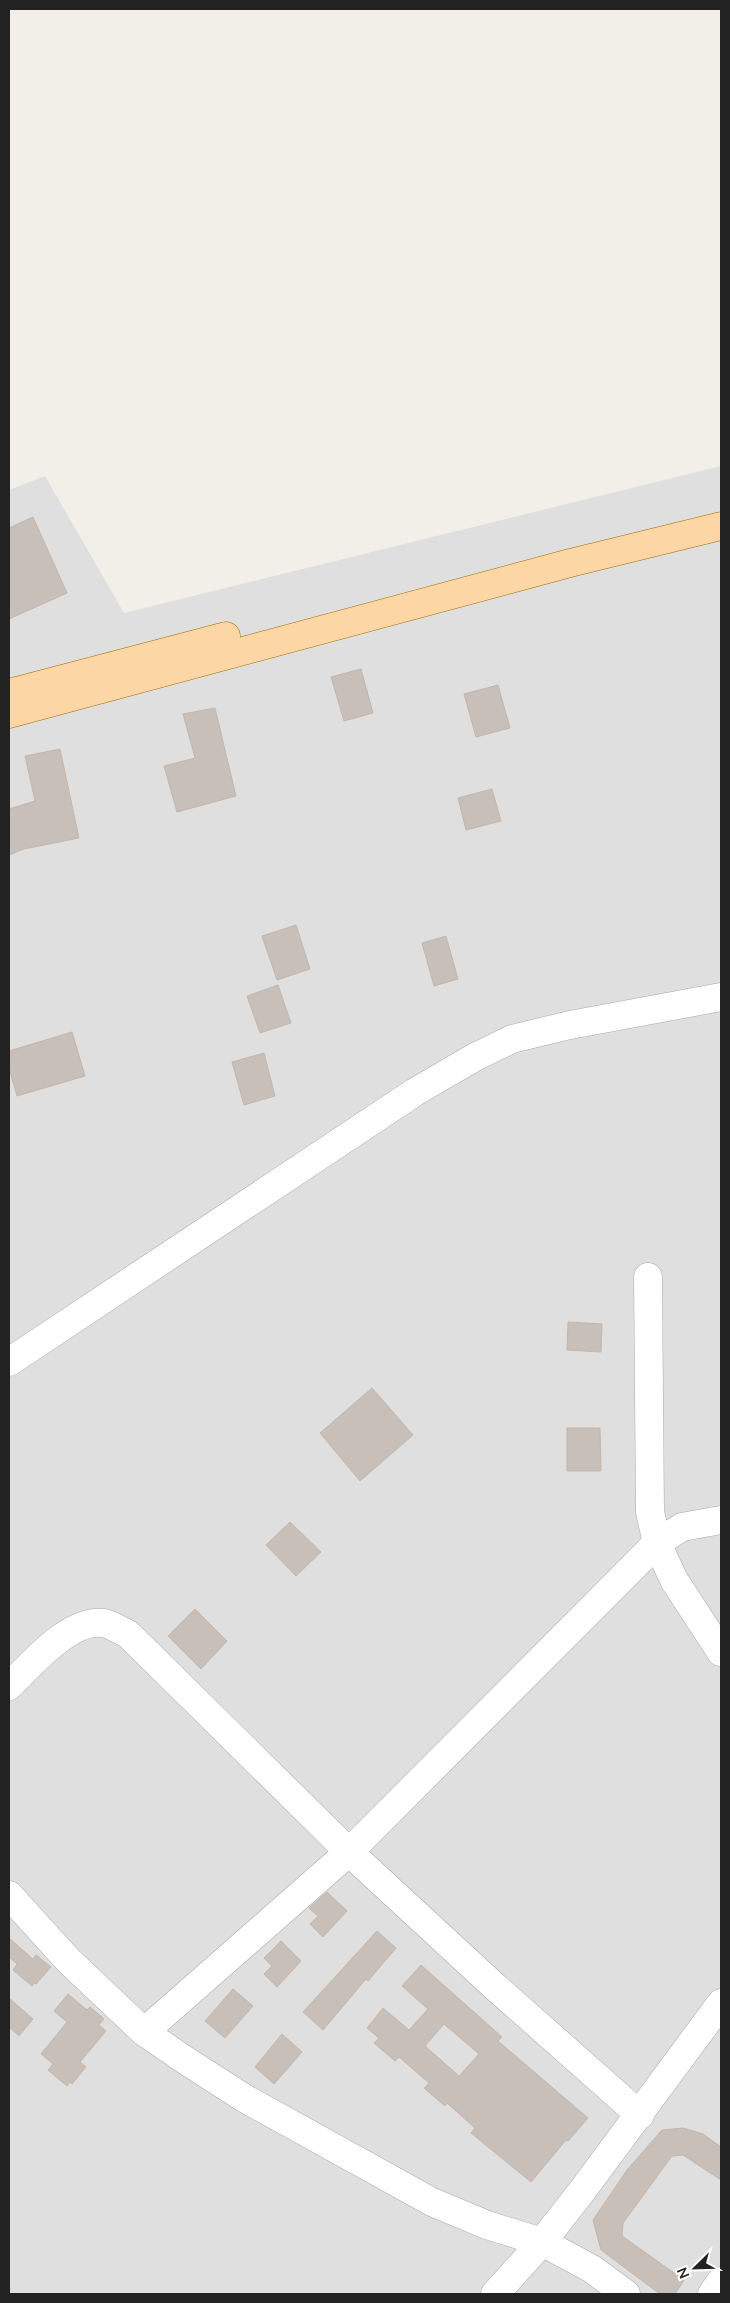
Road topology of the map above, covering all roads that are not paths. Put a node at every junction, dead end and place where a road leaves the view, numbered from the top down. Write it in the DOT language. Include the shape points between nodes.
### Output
graph roads {
  1 [pos="721,507"];
  2 [pos="721,526"];
  3 [pos="9,693"];
  4 [pos="9,714"];
  5 [pos="721,997"];
  6 [pos="648,1277"];
  7 [pos="9,1362"];
  8 [pos="721,1520"];
  9 [pos="657,1543"];
  10 [pos="721,1652"];
  11 [pos="9,1686"];
  12 [pos="349,1852"];
  13 [pos="9,1896"];
  14 [pos="721,2003"];
  15 [pos="144,2032"];
  16 [pos="640,2115"];
  17 [pos="542,2242"];
  18 [pos="721,2281"];
  19 [pos="495,2294"];
  20 [pos="626,2294"];
  21 [pos="712,2294"];
  1 -- 3 [label="main road"];
  2 -- 4 [label="main road" via="570,563"];
  5 -- 7 [label="street" via="512,1039 475,1057 415,1092"];
  6 -- 9 [label="street" via="650,1512"];
  8 -- 9 [label="street" via="682,1527"];
  9 -- 10 [label="street" via="674,1580"];
  9 -- 12 [label="street"];
  11 -- 12 [label="street" via="55,1642 79,1626 103,1623 128,1634"];
  12 -- 15 [label="street"];
  12 -- 16 [label="street"];
  13 -- 15 [label="street" via="68,1960"];
  14 -- 16 [label="street"];
  15 -- 17 [label="street" via="244,2098 432,2202"];
  16 -- 17 [label="street"];
  17 -- 19 [label="street"];
  17 -- 20 [label="street" via="592,2268"];
  18 -- 21 [label="street"];
}
